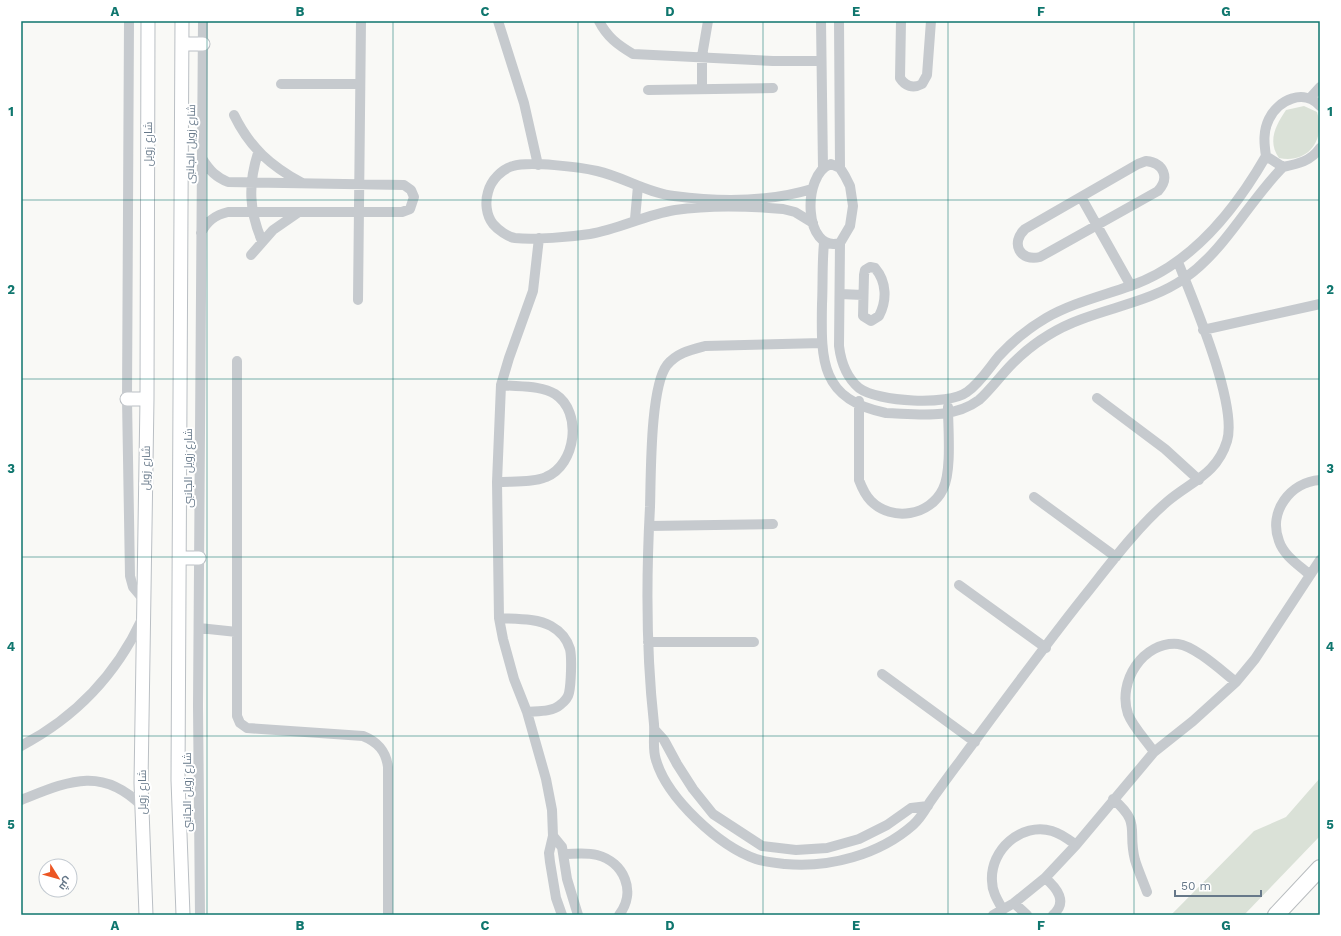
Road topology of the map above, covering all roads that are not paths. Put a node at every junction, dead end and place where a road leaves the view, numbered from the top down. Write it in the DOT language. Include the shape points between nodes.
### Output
graph roads {
  1 [pos="129,21"];
  2 [pos="148,21"];
  3 [pos="182,21"];
  4 [pos="203,21"];
  5 [pos="361,21"];
  6 [pos="498,21"];
  7 [pos="599,21"];
  8 [pos="708,21"];
  9 [pos="820,21"];
  10 [pos="839,21"];
  11 [pos="901,21"];
  12 [pos="931,21"];
  13 [pos="182,44"];
  14 [pos="203,44"];
  15 [pos="702,56"];
  16 [pos="821,62"];
  17 [pos="281,84"];
  18 [pos="360,84"];
  19 [pos="1320,87"];
  20 [pos="772,88"];
  21 [pos="702,89"];
  22 [pos="648,90"];
  23 [pos="1310,98"];
  24 [pos="1320,106"];
  25 [pos="234,115"];
  26 [pos="1320,148"];
  27 [pos="258,153"];
  28 [pos="1266,156"];
  29 [pos="1317,159"];
  30 [pos="203,160"];
  31 [pos="538,165"];
  32 [pos="1283,167"];
  33 [pos="840,168"];
  34 [pos="823,169"];
  35 [pos="251,182"];
  36 [pos="304,184"];
  37 [pos="360,184"];
  38 [pos="638,186"];
  39 [pos="812,189"];
  40 [pos="1081,197"];
  41 [pos="252,212"];
  42 [pos="299,212"];
  43 [pos="360,212"];
  44 [pos="635,219"];
  45 [pos="813,223"];
  46 [pos="1097,226"];
  47 [pos="201,233"];
  48 [pos="539,238"];
  49 [pos="262,241"];
  50 [pos="824,243"];
  51 [pos="840,243"];
  52 [pos="251,255"];
  53 [pos="1178,262"];
  54 [pos="1185,278"];
  55 [pos="1131,286"];
  56 [pos="840,294"];
  57 [pos="864,294"];
  58 [pos="358,300"];
  59 [pos="1320,304"];
  60 [pos="1204,330"];
  61 [pos="822,343"];
  62 [pos="237,361"];
  63 [pos="501,384"];
  64 [pos="859,388"];
  65 [pos="1097,398"];
  66 [pos="127,399"];
  67 [pos="147,399"];
  68 [pos="948,399"];
  69 [pos="859,405"];
  70 [pos="948,413"];
  71 [pos="1199,480"];
  72 [pos="1320,480"];
  73 [pos="497,482"];
  74 [pos="1034,497"];
  75 [pos="772,524"];
  76 [pos="649,526"];
  77 [pos="1116,557"];
  78 [pos="179,558"];
  79 [pos="199,558"];
  80 [pos="1320,560"];
  81 [pos="1310,575"];
  82 [pos="959,585"];
  83 [pos="144,600"];
  84 [pos="144,615"];
  85 [pos="499,618"];
  86 [pos="199,628"];
  87 [pos="237,632"];
  88 [pos="648,642"];
  89 [pos="754,642"];
  90 [pos="1046,648"];
  91 [pos="882,674"];
  92 [pos="1236,682"];
  93 [pos="527,712"];
  94 [pos="655,730"];
  95 [pos="975,742"];
  96 [pos="21,746"];
  97 [pos="1154,752"];
  98 [pos="1113,799"];
  99 [pos="21,800"];
  100 [pos="142,806"];
  101 [pos="928,806"];
  102 [pos="553,836"];
  103 [pos="1076,845"];
  104 [pos="762,846"];
  105 [pos="563,854"];
  106 [pos="757,860"];
  107 [pos="1320,868"];
  108 [pos="1045,878"];
  109 [pos="1147,892"];
  110 [pos="1014,903"];
  111 [pos="1003,910"];
  112 [pos="146,915"];
  113 [pos="183,915"];
  114 [pos="200,915"];
  115 [pos="388,915"];
  116 [pos="562,915"];
  117 [pos="578,915"];
  118 [pos="620,915"];
  119 [pos="993,915"];
  120 [pos="1027,915"];
  121 [pos="1053,915"];
  122 [pos="1276,915"];
  1 -- 66 [label="street"];
  2 -- 67 [label="main road, شارع زويل"];
  3 -- 13 [label="main road"];
  4 -- 14 [label="street, شارع زويل الجانبى"];
  5 -- 18 [label="street"];
  6 -- 31 [label="street" via="524,103"];
  7 -- 15 [label="street" via="605,33 633,54"];
  8 -- 15 [label="street"];
  9 -- 16 [label="street"];
  10 -- 33 [label="street"];
  11 -- 12 [label="street" via="900,78 912,87 922,84 927,75"];
  13 -- 14 [label="main road"];
  13 -- 78 [label="main road"];
  14 -- 30 [label="street, شارع زويل الجانبى"];
  15 -- 16 [label="street"];
  15 -- 21 [label="street"];
  16 -- 34 [label="street"];
  17 -- 18 [label="street"];
  18 -- 37 [label="street"];
  19 -- 23 [label="street"];
  20 -- 21 [label="street"];
  21 -- 22 [label="street"];
  23 -- 24 [label="street"];
  23 -- 28 [label="street" via="1295,98 1284,102 1275,110 1265,130"];
  25 -- 27 [label="street"];
  26 -- 29 [label="street"];
  27 -- 35 [label="street"];
  27 -- 36 [label="street" via="279,170"];
  28 -- 32 [label="street"];
  28 -- 53 [label="street" via="1250,184 1221,220 1204,240"];
  29 -- 32 [label="street"];
  30 -- 35 [label="street" via="209,170 228,182"];
  30 -- 47 [label="street, شارع زويل الجانبى"];
  31 -- 38 [label="street" via="596,171"];
  31 -- 48 [label="street" via="514,166 503,171 494,179 488,190 486,202 487,213 501,232 514,238"];
  32 -- 54 [label="street" via="1268,182 1213,254"];
  33 -- 34 [label="street" via="831,164"];
  33 -- 51 [label="street" via="850,186 853,206 850,226"];
  34 -- 39 [label="street"];
  35 -- 36 [label="street"];
  35 -- 41 [label="street"];
  36 -- 37 [label="street"];
  37 -- 43 [label="street"];
  37 -- 43 [label="street" via="404,185 411,190 414,197 412,205 406,211"];
  38 -- 39 [label="street" via="672,196 693,198 775,197"];
  38 -- 44 [label="street"];
  39 -- 45 [label="street" via="810,206"];
  40 -- 46 [label="street"];
  40 -- 46 [label="street" via="1025,229 1020,234 1018,247 1021,253 1034,259 1040,257"];
  40 -- 46 [label="street" via="1146,161 1154,162 1163,170 1165,178 1163,186 1158,191"];
  41 -- 42 [label="street"];
  41 -- 47 [label="street" via="221,214 209,221"];
  41 -- 49 [label="street"];
  42 -- 43 [label="street"];
  42 -- 49 [label="street"];
  43 -- 58 [label="street"];
  44 -- 45 [label="street" via="693,208 770,208 796,212"];
  44 -- 48 [label="street" via="590,234"];
  45 -- 50 [label="street"];
  46 -- 55 [label="street"];
  47 -- 79 [label="street, شارع زويل الجانبى"];
  48 -- 63 [label="street" via="533,291"];
  49 -- 52 [label="street"];
  50 -- 51 [label="street"];
  50 -- 61 [label="street"];
  51 -- 56 [label="street"];
  53 -- 54 [label="street"];
  53 -- 55 [label="street"];
  54 -- 60 [label="street"];
  54 -- 70 [label="street" via="1142,300 1082,319 1048,336 1030,347 973,405"];
  55 -- 68 [label="street" via="1076,303 1046,318 1010,346 967,392"];
  56 -- 57 [label="street"];
  56 -- 64 [label="street" via="839,346 842,362 848,376"];
  57 -- 57 [label="street" via="863,316 868,320 874,320 882,311 885,297 883,282 875,268 867,268 864,272"];
  59 -- 60 [label="street"];
  60 -- 71 [label="street" via="1221,381 1230,426 1223,454 1214,467"];
  61 -- 69 [label="street" via="828,374 836,387"];
  61 -- 76 [label="street" via="705,346 678,355 668,364 657,388"];
  62 -- 87 [label="street"];
  63 -- 73 [label="street"];
  63 -- 73 [label="street" via="546,390 555,394 563,400 569,412 573,424 573,437 564,461 556,471 546,477"];
  64 -- 68 [label="street" via="886,399"];
  64 -- 69 [label="street"];
  65 -- 71 [label="street" via="1165,449"];
  66 -- 67 [label="main road"];
  66 -- 83 [label="street" via="130,576 136,592"];
  67 -- 83 [label="main road, شارع زويل"];
  68 -- 70 [label="street"];
  69 -- 70 [label="street" via="886,413"];
  69 -- 70 [label="street" via="859,480 863,492 871,501 892,513 916,513 927,508 943,490 947,478"];
  71 -- 77 [label="street" via="1167,502"];
  72 -- 81 [label="street" via="1300,485 1289,493 1281,504 1277,516 1276,529 1285,553"];
  73 -- 85 [label="street"];
  74 -- 77 [label="street"];
  75 -- 76 [label="street"];
  76 -- 88 [label="street"];
  77 -- 90 [label="street"];
  78 -- 79 [label="main road"];
  78 -- 113 [label="main road" via="178,780"];
  79 -- 86 [label="street, شارع زويل الجانبى"];
  80 -- 81 [label="street"];
  81 -- 92 [label="street"];
  82 -- 90 [label="street"];
  83 -- 84 [label="main road, شارع زويل"];
  84 -- 96 [label="street" via="125,652 86,700 59,723"];
  84 -- 100 [label="main road, شارع زويل"];
  85 -- 93 [label="street" via="514,679"];
  85 -- 93 [label="street" via="550,625 559,631 570,650 569,692 566,700 552,709"];
  86 -- 87 [label="street"];
  86 -- 114 [label="street, شارع زويل الجانبى"];
  87 -- 115 [label="street" via="236,716 243,726 364,736 378,744 383,751 388,767"];
  88 -- 89 [label="street"];
  88 -- 94 [label="street"];
  90 -- 95 [label="street"];
  91 -- 95 [label="street"];
  92 -- 97 [label="street"];
  92 -- 97 [label="street" via="1191,648 1179,644 1164,646 1145,656 1131,672 1125,694 1129,715"];
  93 -- 102 [label="street" via="546,779 552,810"];
  94 -- 104 [label="street" via="664,740 693,789 713,814"];
  94 -- 106 [label="street" via="655,758 661,772 693,817 718,837"];
  95 -- 101 [label="street"];
  97 -- 98 [label="street"];
  98 -- 103 [label="street"];
  98 -- 109 [label="street" via="1125,809 1132,823 1136,860"];
  99 -- 100 [label="street" via="66,782 85,780 113,786"];
  100 -- 112 [label="main road, شارع زويل"];
  101 -- 104 [label="street" via="911,808 887,825 827,848 796,850"];
  101 -- 106 [label="street" via="916,823 890,841 840,861 788,864"];
  102 -- 105 [label="street" via="562,848"];
  102 -- 116 [label="street" via="549,853 550,862 556,898"];
  103 -- 108 [label="street"];
  103 -- 111 [label="street" via="1063,835 1051,830 1038,829 1019,834 1004,846 996,857 992,869 994,895"];
  104 -- 106 [label="street"];
  105 -- 117 [label="street" via="567,879"];
  105 -- 118 [label="street" via="597,855 616,866 625,877 628,886 627,903"];
  107 -- 122 [label="highway"];
  108 -- 110 [label="street"];
  108 -- 121 [label="street" via="1059,893 1059,906"];
  110 -- 111 [label="street"];
  110 -- 120 [label="street"];
  111 -- 119 [label="street"];
}
